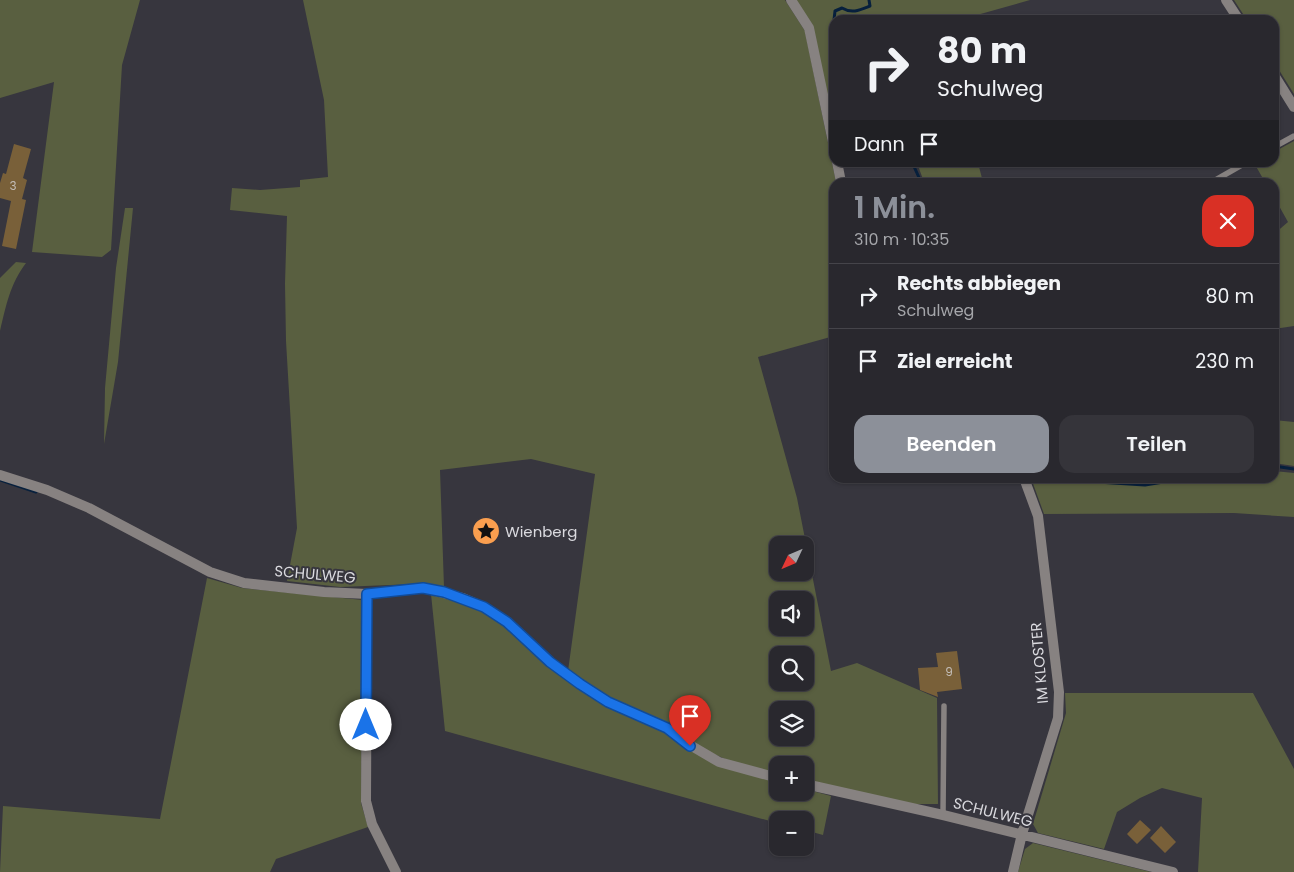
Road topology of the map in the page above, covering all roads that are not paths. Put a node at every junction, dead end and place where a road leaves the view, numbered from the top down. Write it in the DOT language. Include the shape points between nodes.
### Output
graph roads {
  1 [pos="791,0"];
  2 [pos="1226,0"];
  3 [pos="1236,15"];
  4 [pos="1279,83"];
  5 [pos="1294,108"];
  6 [pos="829,123"];
  7 [pos="1294,136"];
  8 [pos="1279,145"];
  9 [pos="1238,167"];
  10 [pos="1219,178"];
  11 [pos="0,475"];
  12 [pos="1026,483"];
  13 [pos="367,594"];
  14 [pos="944,706"];
  15 [pos="769,776"];
  16 [pos="814,786"];
  17 [pos="943,815"];
  18 [pos="1022,834"];
  19 [pos="396,872"];
  20 [pos="1013,872"];
  21 [pos="1172,872"];
  1 -- 6 [label="street" via="809,28"];
  2 -- 3 [label="street"];
  4 -- 5 [label="street"];
  7 -- 8 [label="lane"];
  9 -- 10 [label="lane"];
  11 -- 13 [label="street, SCHULWEG" via="89,508 210,572 244,583"];
  12 -- 18 [label="street, IM KLOSTER" via="1038,516 1060,692 1058,718"];
  13 -- 15 [label="street, SCHULWEG" via="423,588 484,607 507,622 565,673 608,702 667,728 690,746 720,762"];
  13 -- 19 [label="street" via="366,801 378,838"];
  14 -- 17 [label="lane"];
  16 -- 17 [label="street, SCHULWEG"];
  17 -- 18 [label="street, SCHULWEG"];
  18 -- 20 [label="street, IM KLOSTER"];
  18 -- 21 [label="street, SCHULWEG"];
}
